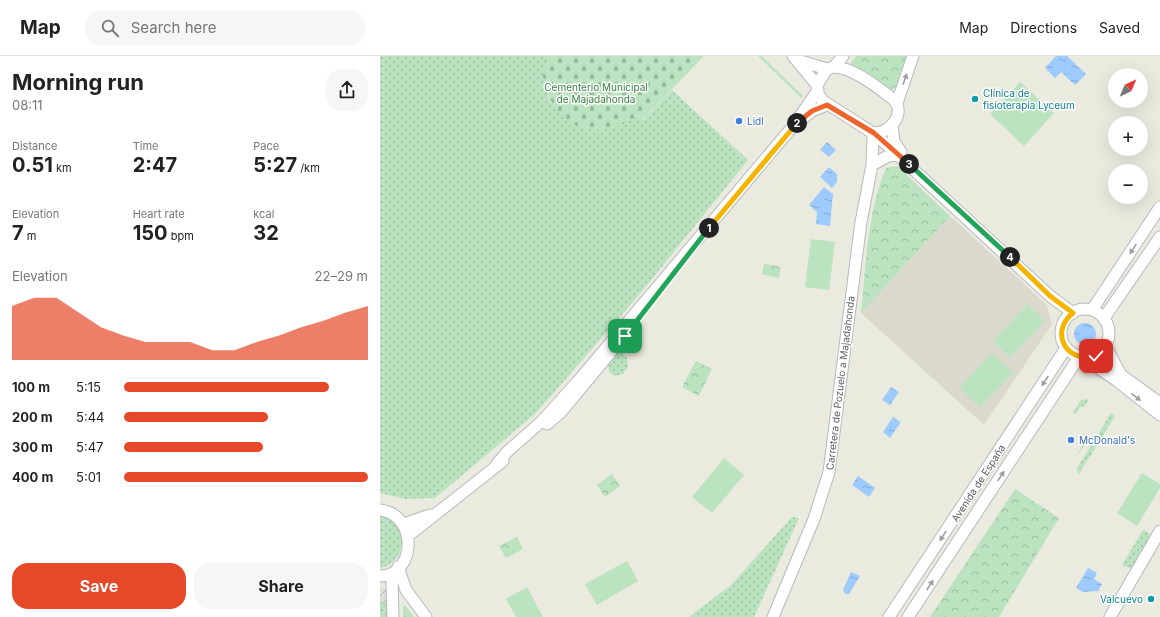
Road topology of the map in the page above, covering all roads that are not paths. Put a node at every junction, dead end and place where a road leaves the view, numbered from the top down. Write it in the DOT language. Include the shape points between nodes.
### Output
graph roads {
  1 [pos="843,56"];
  2 [pos="913,56"];
  3 [pos="795,58"];
  4 [pos="831,68"];
  5 [pos="817,87"];
  6 [pos="896,103"];
  7 [pos="827,105"];
  8 [pos="794,125"];
  9 [pos="892,126"];
  10 [pos="874,133"];
  11 [pos="898,155"];
  12 [pos="909,164"];
  13 [pos="872,165"];
  14 [pos="1160,208"];
  15 [pos="714,221"];
  16 [pos="1160,237"];
  17 [pos="660,282"];
  18 [pos="1092,310"];
  19 [pos="1073,313"];
  20 [pos="1104,318"];
  21 [pos="1106,347"];
  22 [pos="1066,348"];
  23 [pos="1080,357"];
  24 [pos="595,372"];
  25 [pos="1118,374"];
  26 [pos="1160,403"];
  27 [pos="1160,415"];
  28 [pos="542,421"];
  29 [pos="497,464"];
  30 [pos="380,510"];
  31 [pos="438,512"];
  32 [pos="404,524"];
  33 [pos="1160,531"];
  34 [pos="408,536"];
  35 [pos="398,568"];
  36 [pos="388,579"];
  37 [pos="406,590"];
  38 [pos="395,617"];
  39 [pos="426,617"];
  40 [pos="774,617"];
  41 [pos="889,617"];
  42 [pos="908,617"];
  43 [pos="1110,617"];
  1 -- 4 [label="street"];
  6 -- 2 [label="street, one-way"];
  3 -- 4 [label="street"];
  3 -- 5 [label="street"];
  4 -- 5 [label="street"];
  4 -- 6 [label="street" via="841,67 851,72"];
  5 -- 7 [label="street" via="820,98"];
  5 -- 8 [label="street"];
  6 -- 9 [label="street" via="897,117"];
  7 -- 8 [label="street" via="812,111"];
  7 -- 10 [label="street"];
  8 -- 15 [label="street"];
  9 -- 10 [label="street" via="881,133"];
  9 -- 12 [label="street" via="894,142"];
  10 -- 11 [label="street"];
  10 -- 13 [label="street, Carretera de Pozuelo a Majadahonda"];
  11 -- 12 [label="street"];
  11 -- 13 [label="street" via="888,156"];
  12 -- 19 [label="street" via="1050,296"];
  13 -- 40 [label="street, Carretera de Pozuelo a Majadahonda" via="861,222 829,472 814,519"];
  14 -- 18 [label="street, one-way"];
  15 -- 17 [label="street"];
  15 -- 24 [label="street"];
  16 -- 20 [label="street"];
  17 -- 24 [label="street" via="645,306 597,364"];
  17 -- 28 [label="street"];
  18 -- 19 [label="street" via="1079,310"];
  18 -- 20 [label="street"];
  19 -- 22 [label="street" via="1064,322 1062,329 1061,336"];
  20 -- 21 [label="street" via="1110,332"];
  21 -- 23 [label="street" via="1096,356"];
  21 -- 25 [label="street"];
  22 -- 23 [label="street"];
  22 -- 41 [label="street, Avenida de España, one-way"];
  23 -- 25 [label="street"];
  42 -- 23 [label="street, Avenida de España, one-way"];
  24 -- 28 [label="street" via="588,375 554,413"];
  24 -- 29 [label="street" via="561,412 511,456"];
  25 -- 26 [label="street"];
  25 -- 27 [label="street, one-way"];
  28 -- 29 [label="street"];
  29 -- 31 [label="street"];
  30 -- 32 [label="street" via="396,516"];
  31 -- 32 [label="street"];
  31 -- 34 [label="street"];
  32 -- 34 [label="street"];
  33 -- 43 [label="street"];
  34 -- 35 [label="street" via="408,552"];
  35 -- 36 [label="street"];
  35 -- 37 [label="street"];
  36 -- 37 [label="street"];
  36 -- 38 [label="street"];
  37 -- 39 [label="street"];
}
